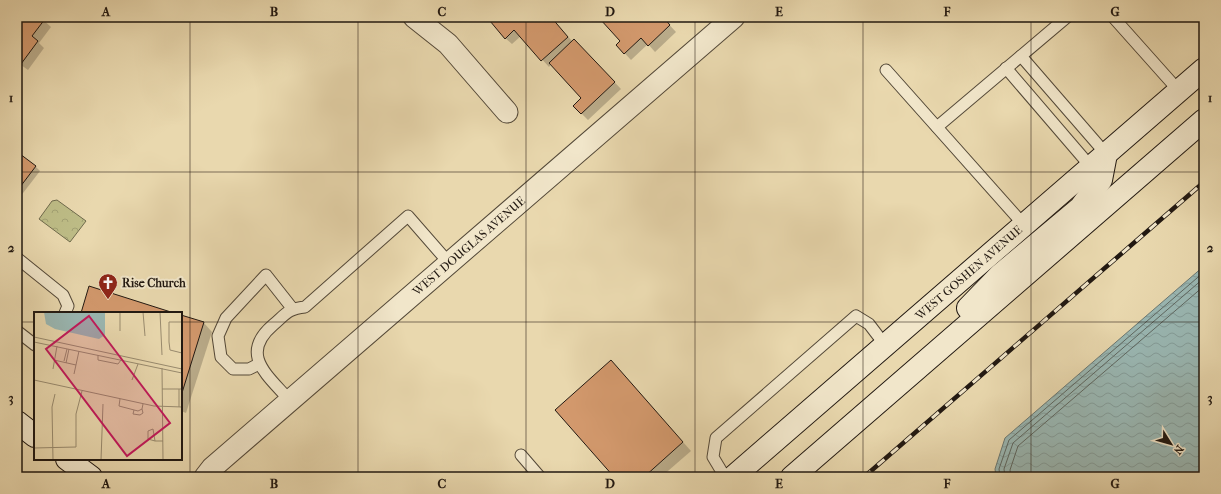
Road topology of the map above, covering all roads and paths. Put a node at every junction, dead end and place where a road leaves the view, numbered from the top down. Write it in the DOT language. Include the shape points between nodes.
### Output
graph roads {
  1 [pos="414,17"];
  2 [pos="1067,17"];
  3 [pos="1113,17"];
  4 [pos="721,21"];
  5 [pos="1021,56"];
  6 [pos="1006,68"];
  7 [pos="1204,69"];
  8 [pos="886,70"];
  9 [pos="1179,91"];
  10 [pos="507,112"];
  11 [pos="1204,120"];
  12 [pos="937,127"];
  13 [pos="1098,160"];
  14 [pos="1024,225"];
  15 [pos="17,258"];
  16 [pos="449,263"];
  17 [pos="292,308"];
  18 [pos="65,312"];
  19 [pos="963,329"];
  20 [pos="17,331"];
  21 [pos="34,344"];
  22 [pos="885,346"];
  23 [pos="258,364"];
  24 [pos="290,401"];
  25 [pos="17,422"];
  26 [pos="34,435"];
  27 [pos="521,455"];
  28 [pos="68,460"];
  29 [pos="91,477"];
  30 [pos="205,477"];
  31 [pos="540,477"];
  32 [pos="725,477"];
  33 [pos="733,477"];
  34 [pos="792,477"];
  1 -- 10 [label="street" via="448,44"];
  2 -- 5 [label="lane"];
  3 -- 9 [label="lane"];
  4 -- 16 [label="street, WEST DOUGLAS AVENUE"];
  5 -- 6 [label="lane"];
  5 -- 13 [label="lane"];
  6 -- 12 [label="lane"];
  6 -- 13 [label="lane"];
  7 -- 9 [label="main road, WEST GOSHEN AVENUE"];
  8 -- 12 [label="lane"];
  9 -- 13 [label="main road, WEST GOSHEN AVENUE"];
  11 -- 19 [label="main road"];
  12 -- 14 [label="lane"];
  13 -- 14 [label="main road, WEST GOSHEN AVENUE"];
  13 -- 19 [label="main road" via="1101,180 1080,208 1000,275 968,308"];
  14 -- 22 [label="main road, WEST GOSHEN AVENUE"];
  15 -- 18 [label="lane" via="63,295 68,306"];
  16 -- 17 [label="lane" via="408,216 305,307"];
  16 -- 24 [label="street, WEST DOUGLAS AVENUE"];
  17 -- 23 [label="lane" via="267,330 257,346"];
  17 -- 23 [label="lane" via="266,275 226,318 218,336 221,357 233,369 249,369"];
  19 -- 34 [label="main road"];
  20 -- 21 [label="lane"];
  22 -- 32 [label="lane" via="869,324 856,316 716,438 713,457"];
  22 -- 33 [label="main road, WEST GOSHEN AVENUE"];
  23 -- 24 [label="lane"];
  24 -- 30 [label="street, WEST DOUGLAS AVENUE" via="212,468"];
  25 -- 26 [label="main road"];
  27 -- 31 [label="lane"];
  28 -- 29 [label="main road"];
}
